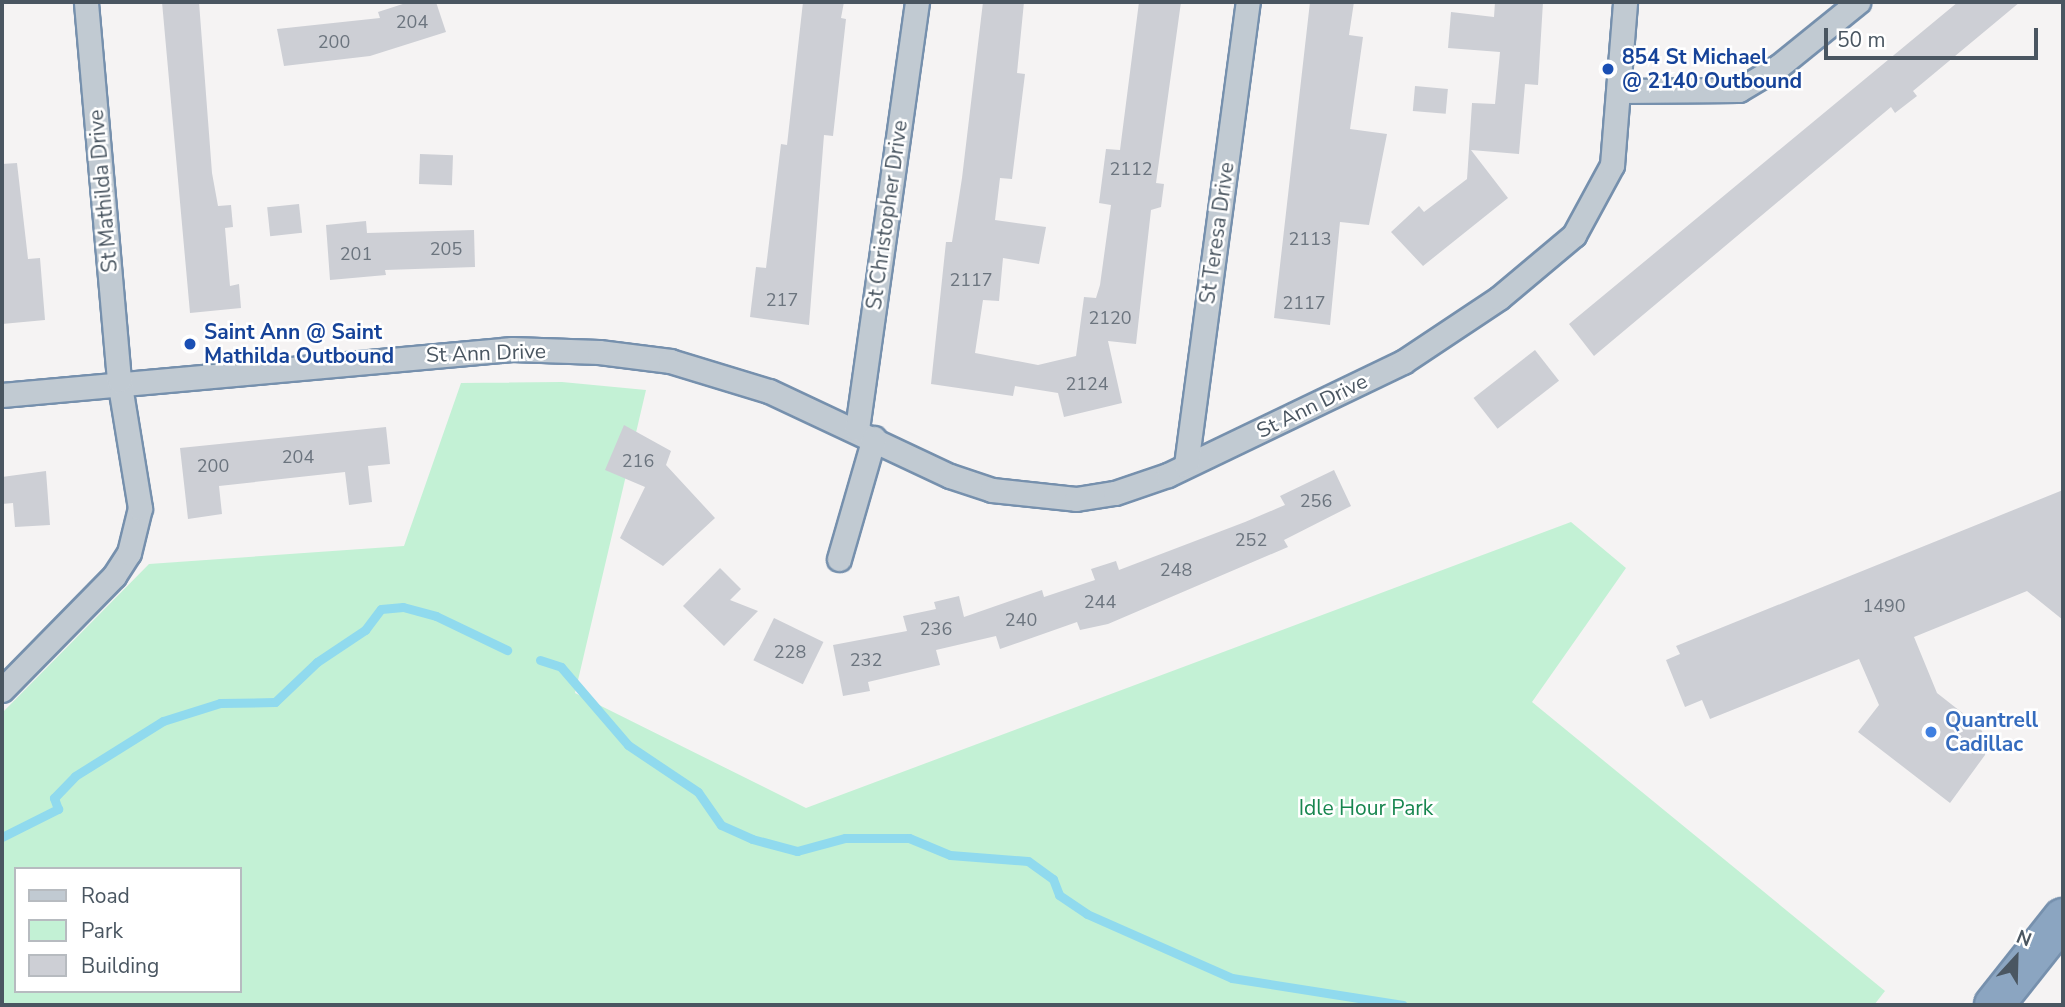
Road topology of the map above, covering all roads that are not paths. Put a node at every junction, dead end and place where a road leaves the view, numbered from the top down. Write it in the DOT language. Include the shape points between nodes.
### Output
graph roads {
  1 [pos="86,2"];
  2 [pos="917,2"];
  3 [pos="1248,2"];
  4 [pos="1626,2"];
  5 [pos="1858,2"];
  6 [pos="1621,91"];
  7 [pos="119,380"];
  8 [pos="2,395"];
  9 [pos="865,433"];
  10 [pos="1186,465"];
  11 [pos="839,559"];
  12 [pos="2,690"];
  13 [pos="2063,918"];
  14 [pos="1994,1005"];
  1 -- 7 [label="street, St Mathilda Drive"];
  2 -- 9 [label="street, St Christopher Drive"];
  3 -- 10 [label="street, St Teresa Drive"];
  4 -- 6 [label="street, St Ann Drive"];
  5 -- 6 [label="street" via="1779,66 1739,90"];
  6 -- 10 [label="street, St Ann Drive" via="1612,165 1601,194 1574,235 1548,259 1403,362"];
  7 -- 8 [label="street, St Ann Drive"];
  7 -- 9 [label="street, St Ann Drive" via="512,349 599,352 707,371"];
  7 -- 12 [label="street, St Mathilda Drive" via="140,508 129,554 114,576"];
  9 -- 10 [label="street, St Ann Drive" via="950,476 1035,497 1115,493"];
  9 -- 11 [label="street"];
  13 -- 14 [label="highway"];
}
